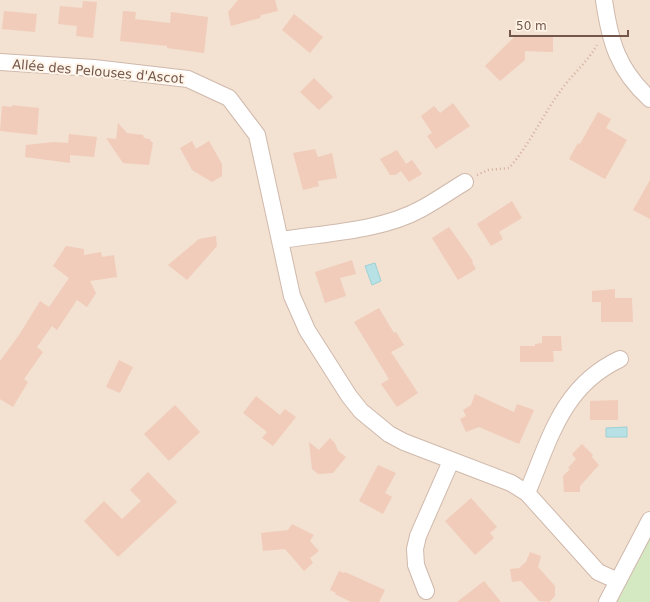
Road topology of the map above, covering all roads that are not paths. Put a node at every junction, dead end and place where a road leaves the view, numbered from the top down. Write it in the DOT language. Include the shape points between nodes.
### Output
graph roads {
  1 [pos="604,0"];
  2 [pos="0,62"];
  3 [pos="650,99"];
  4 [pos="464,182"];
  5 [pos="281,240"];
  6 [pos="620,359"];
  7 [pos="451,461"];
  8 [pos="527,493"];
  9 [pos="650,520"];
  10 [pos="618,581"];
  11 [pos="426,591"];
  12 [pos="607,602"];
  1 -- 3 [label="street" via="608,26 618,60 633,83"];
  2 -- 5 [label="street, Allée des Pelouses d'Ascot" via="94,68 188,79 229,98 257,135"];
  4 -- 5 [label="street" via="420,210 398,219 376,225"];
  5 -- 7 [label="street, Allée des Pelouses d'Ascot" via="287,275 298,312 361,412 389,434"];
  6 -- 8 [label="street" via="602,367 573,394 556,425"];
  7 -- 8 [label="street, Allée des Pelouses d'Ascot" via="511,483"];
  7 -- 11 [label="street" via="418,536 415,549 416,565"];
  8 -- 10 [label="street, Allée des Pelouses d'Ascot" via="598,572"];
  9 -- 10 [label="street"];
  10 -- 12 [label="street"];
}
